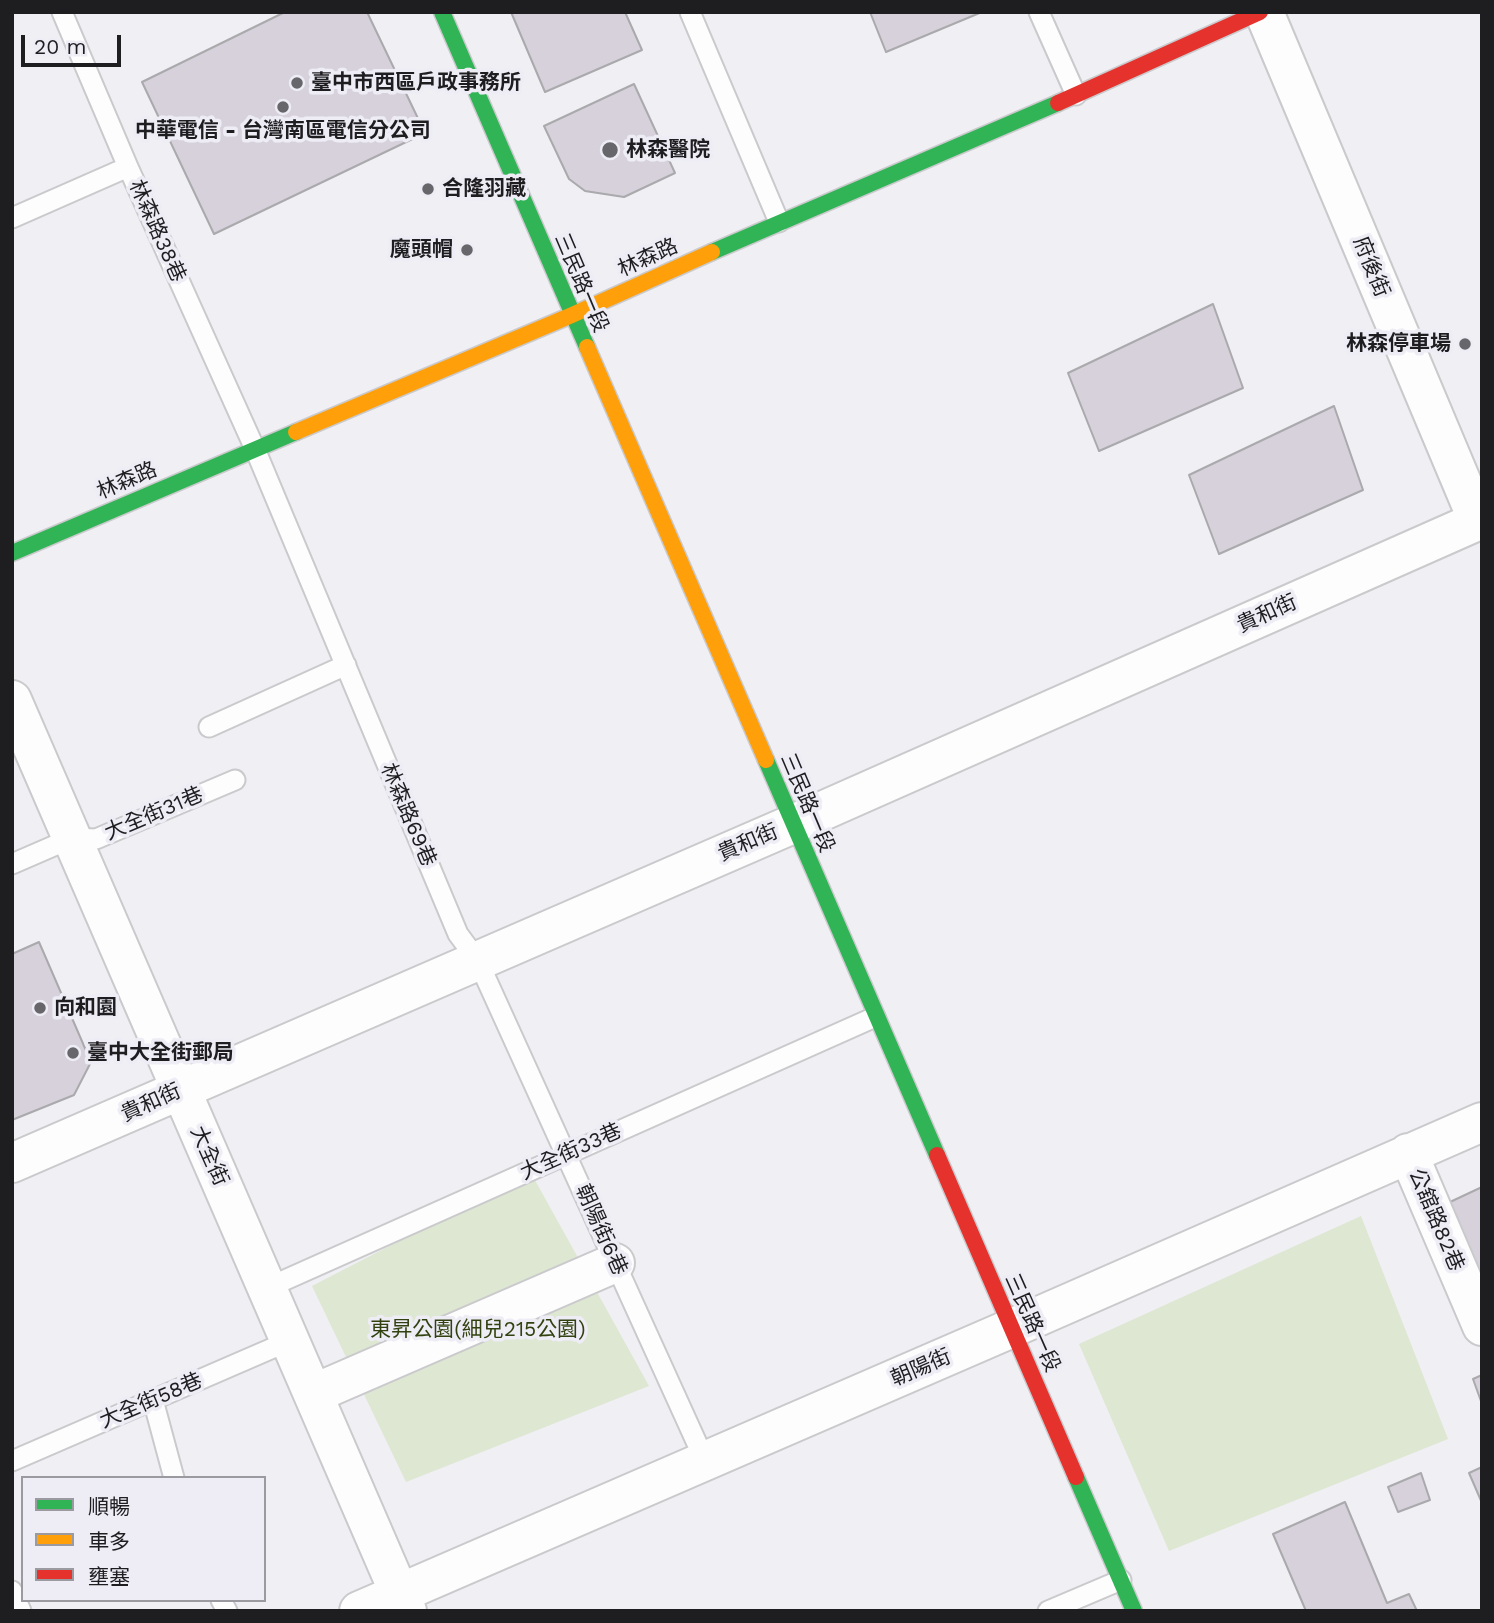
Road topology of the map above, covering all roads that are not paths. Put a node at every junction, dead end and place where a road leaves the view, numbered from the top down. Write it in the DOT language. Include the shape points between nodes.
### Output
graph roads {
  1 [pos="61,12"];
  2 [pos="442,12"];
  3 [pos="690,12"];
  4 [pos="1039,12"];
  5 [pos="1262,12"];
  6 [pos="1076,95"];
  7 [pos="128,167"];
  8 [pos="12,218"];
  9 [pos="779,222"];
  10 [pos="572,315"];
  11 [pos="255,449"];
  12 [pos="1480,520"];
  13 [pos="12,553"];
  14 [pos="345,665"];
  15 [pos="12,700"];
  16 [pos="209,727"];
  17 [pos="235,780"];
  18 [pos="793,824"];
  19 [pos="72,838"];
  20 [pos="12,864"];
  21 [pos="478,961"];
  22 [pos="875,1017"];
  23 [pos="180,1090"];
  24 [pos="1482,1122"];
  25 [pos="1408,1153"];
  26 [pos="567,1154"];
  27 [pos="12,1163"];
  28 [pos="615,1262"];
  29 [pos="268,1288"];
  30 [pos="1482,1326"];
  31 [pos="1012,1328"];
  32 [pos="289,1341"];
  33 [pos="313,1394"];
  34 [pos="153,1400"];
  35 [pos="12,1461"];
  36 [pos="705,1461"];
  37 [pos="173,1476"];
  38 [pos="1121,1580"];
  39 [pos="12,1591"];
  40 [pos="403,1602"];
  41 [pos="21,1611"];
  42 [pos="359,1611"];
  43 [pos="1048,1611"];
  44 [pos="1134,1611"];
  1 -- 7 [label="lane, 林森路38巷"];
  2 -- 10 [label="main road, 三民路一段"];
  3 -- 9 [label="lane"];
  4 -- 6 [label="lane"];
  5 -- 6 [label="main road, 林森路"];
  5 -- 12 [label="street, 府後街"];
  6 -- 9 [label="main road, 林森路"];
  7 -- 8 [label="lane"];
  7 -- 11 [label="lane, 林森路38巷"];
  9 -- 10 [label="main road, 林森路"];
  10 -- 11 [label="main road, 林森路"];
  10 -- 18 [label="main road, 三民路一段"];
  11 -- 13 [label="main road, 林森路"];
  11 -- 14 [label="lane, 林森路69巷"];
  12 -- 18 [label="street, 貴和街"];
  14 -- 16 [label="lane"];
  14 -- 21 [label="lane, 林森路69巷" via="458,934"];
  15 -- 19 [label="street, 大全街"];
  17 -- 19 [label="lane, 大全街31巷" via="96,839"];
  18 -- 21 [label="street, 貴和街"];
  18 -- 22 [label="main road, 三民路一段"];
  19 -- 20 [label="lane, 大全街31巷"];
  19 -- 23 [label="street, 大全街"];
  21 -- 23 [label="street, 貴和街"];
  21 -- 26 [label="lane, 朝陽街6巷"];
  22 -- 26 [label="lane, 大全街33巷"];
  22 -- 31 [label="main road, 三民路一段"];
  23 -- 27 [label="street, 貴和街"];
  23 -- 29 [label="street, 大全街"];
  24 -- 25 [label="street, 朝陽街"];
  25 -- 30 [label="street, 公舘路82巷"];
  25 -- 31 [label="street, 朝陽街"];
  26 -- 28 [label="lane, 朝陽街6巷"];
  26 -- 29 [label="lane, 大全街33巷"];
  28 -- 33 [label="street"];
  28 -- 36 [label="lane, 朝陽街6巷"];
  29 -- 32 [label="street, 大全街"];
  31 -- 36 [label="street, 朝陽街"];
  31 -- 38 [label="main road, 三民路一段"];
  32 -- 33 [label="street, 大全街"];
  32 -- 34 [label="lane, 大全街58巷"];
  33 -- 40 [label="street, 大全街"];
  34 -- 35 [label="lane, 大全街58巷"];
  34 -- 37 [label="lane"];
  36 -- 40 [label="street, 朝陽街"];
  38 -- 43 [label="lane"];
  38 -- 44 [label="main road, 三民路一段"];
  39 -- 41 [label="lane"];
  40 -- 42 [label="street, 朝陽街"];
}
